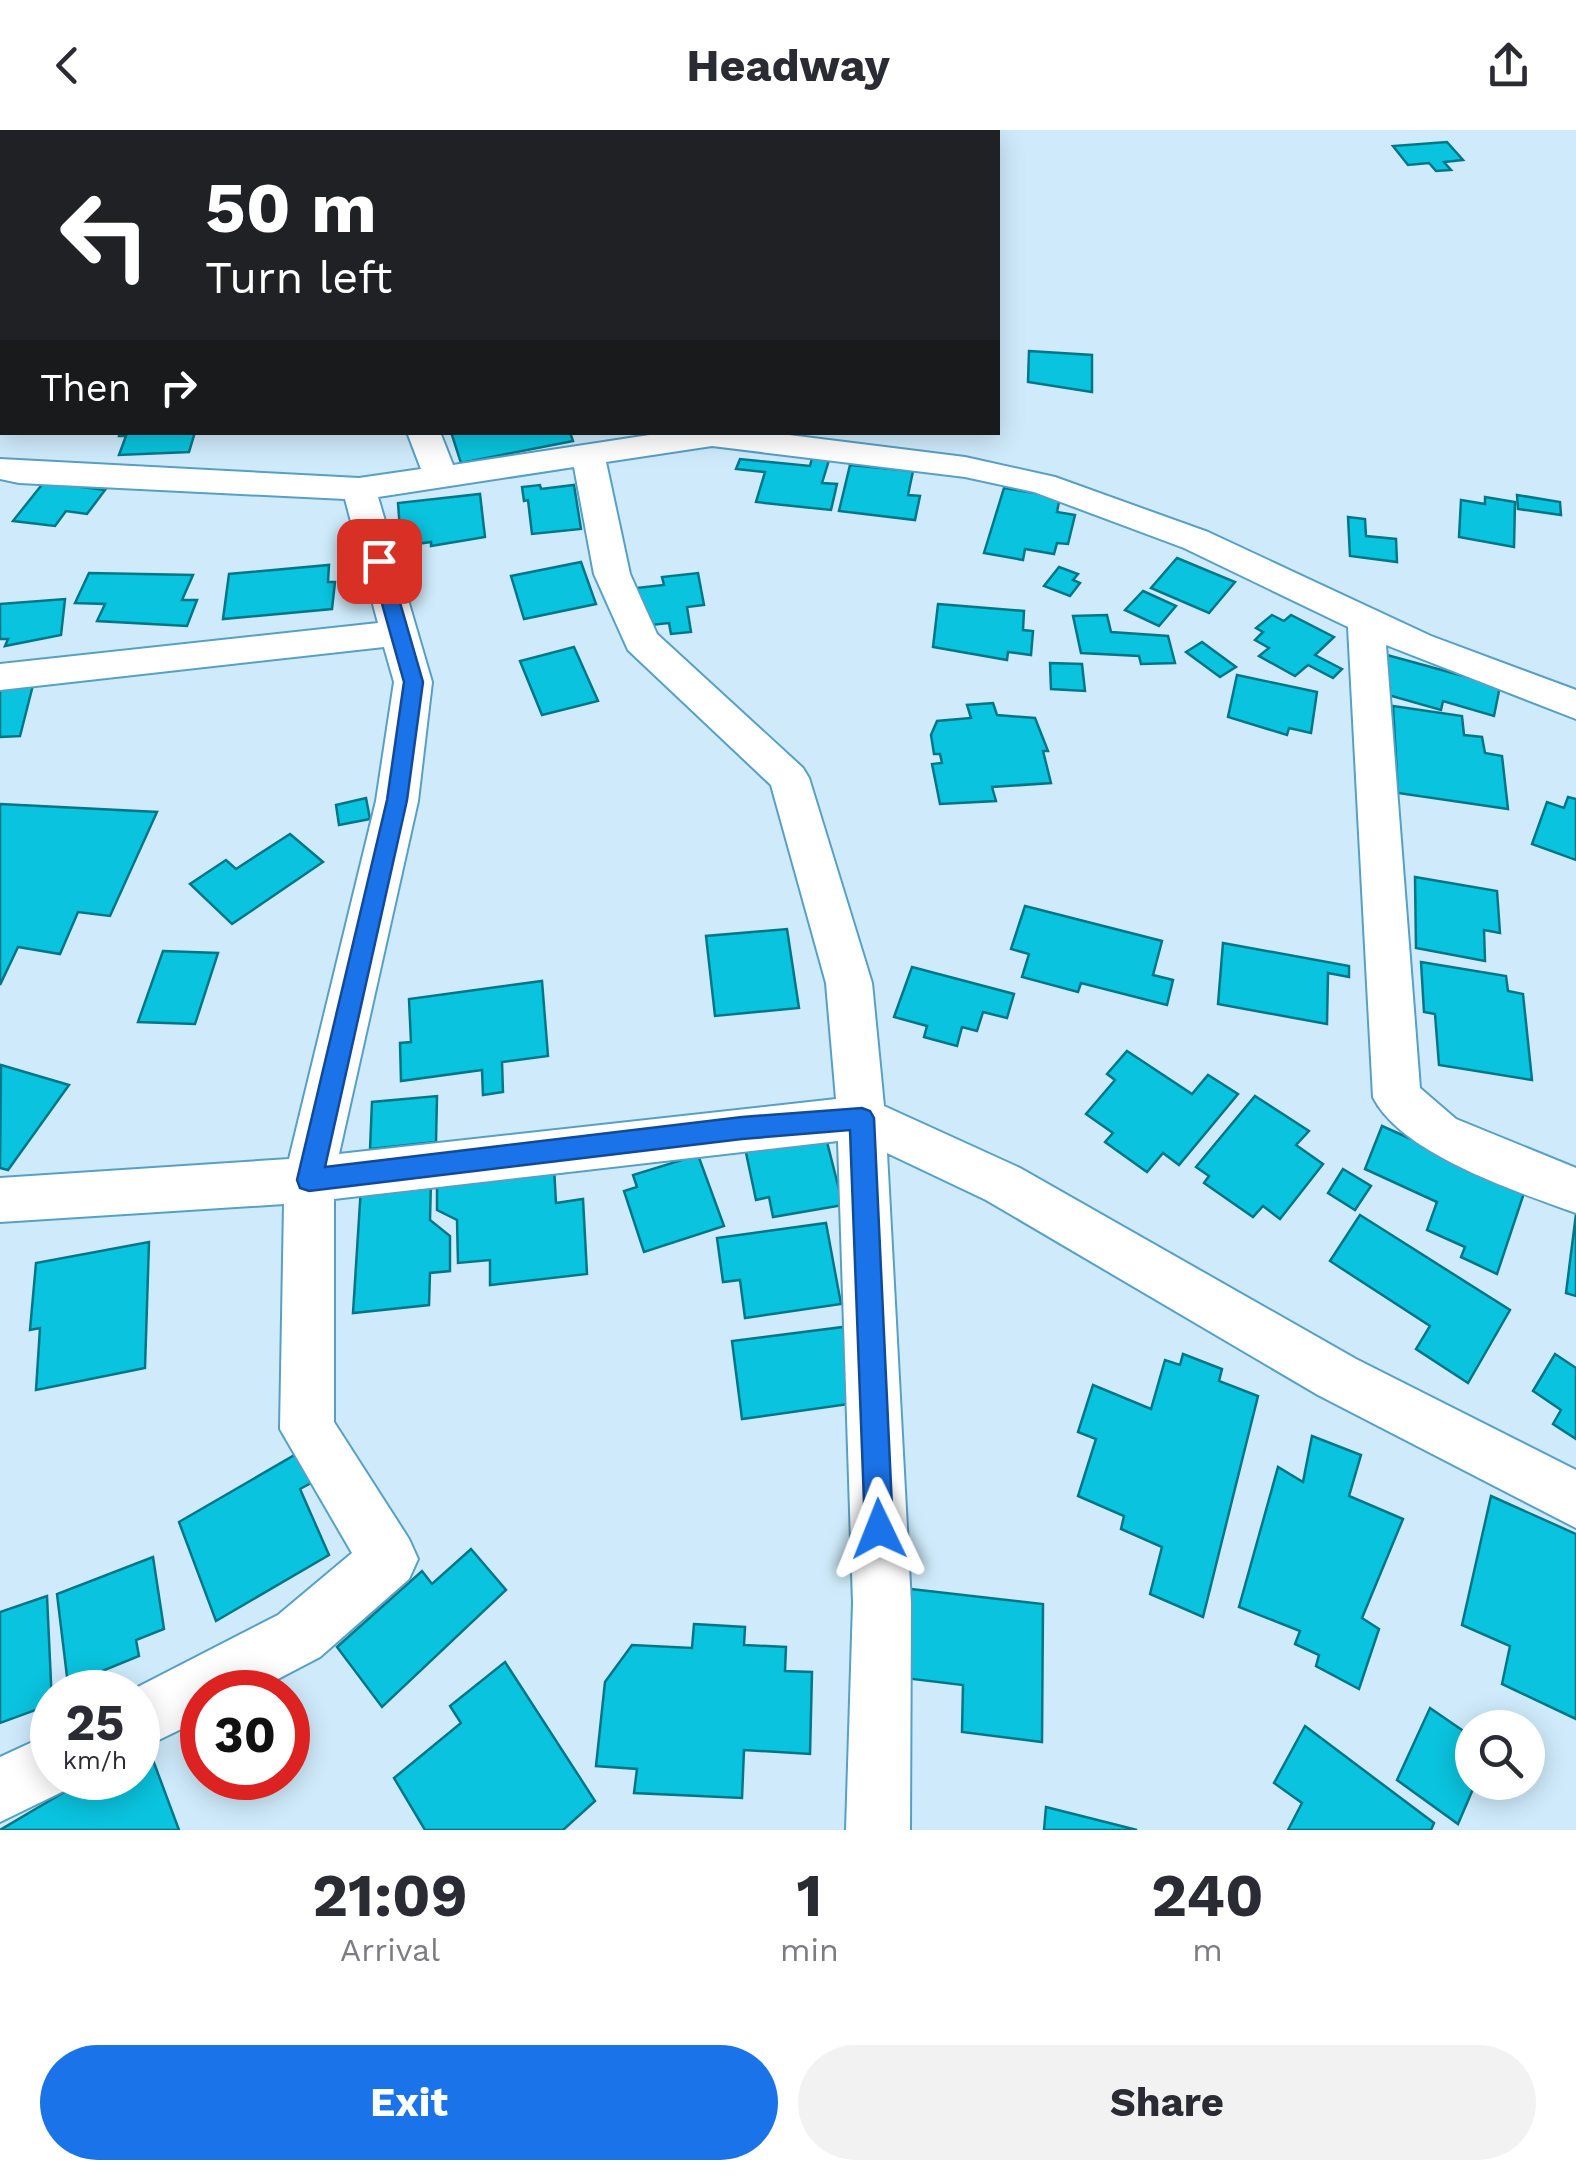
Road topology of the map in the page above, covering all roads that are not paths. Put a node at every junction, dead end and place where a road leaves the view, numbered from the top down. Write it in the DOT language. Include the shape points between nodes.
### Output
graph roads {
  1 [pos="423,435"];
  2 [pos="588,454"];
  3 [pos="0,468"];
  4 [pos="440,475"];
  5 [pos="359,489"];
  6 [pos="1366,622"];
  7 [pos="399,633"];
  8 [pos="0,678"];
  9 [pos="1576,705"];
  10 [pos="862,1118"];
  11 [pos="309,1180"];
  12 [pos="1576,1191"];
  13 [pos="0,1200"];
  14 [pos="1576,1500"];
  15 [pos="160,1709"];
  16 [pos="30,1775"];
  17 [pos="0,1791"];
  18 [pos="878,1830"];
  1 -- 4 [label="street"];
  2 -- 4 [label="street"];
  2 -- 6 [label="street" via="712,436 965,467 1042,484 1196,540"];
  2 -- 10 [label="street" via="612,574 641,641 789,778 848,983"];
  3 -- 5 [label="street"];
  4 -- 5 [label="street"];
  5 -- 7 [label="street"];
  6 -- 9 [label="street"];
  6 -- 12 [label="street" via="1397,1096 1438,1134"];
  7 -- 8 [label="street"];
  7 -- 11 [label="street" via="413,682 397,800"];
  10 -- 11 [label="street"];
  10 -- 14 [label="street" via="1003,1184 1337,1377"];
  10 -- 18 [label="street" via="882,1604"];
  11 -- 13 [label="street"];
  11 -- 15 [label="street" via="307,1430 388,1559 299,1636"];
  16 -- 17 [label="street"];
}
